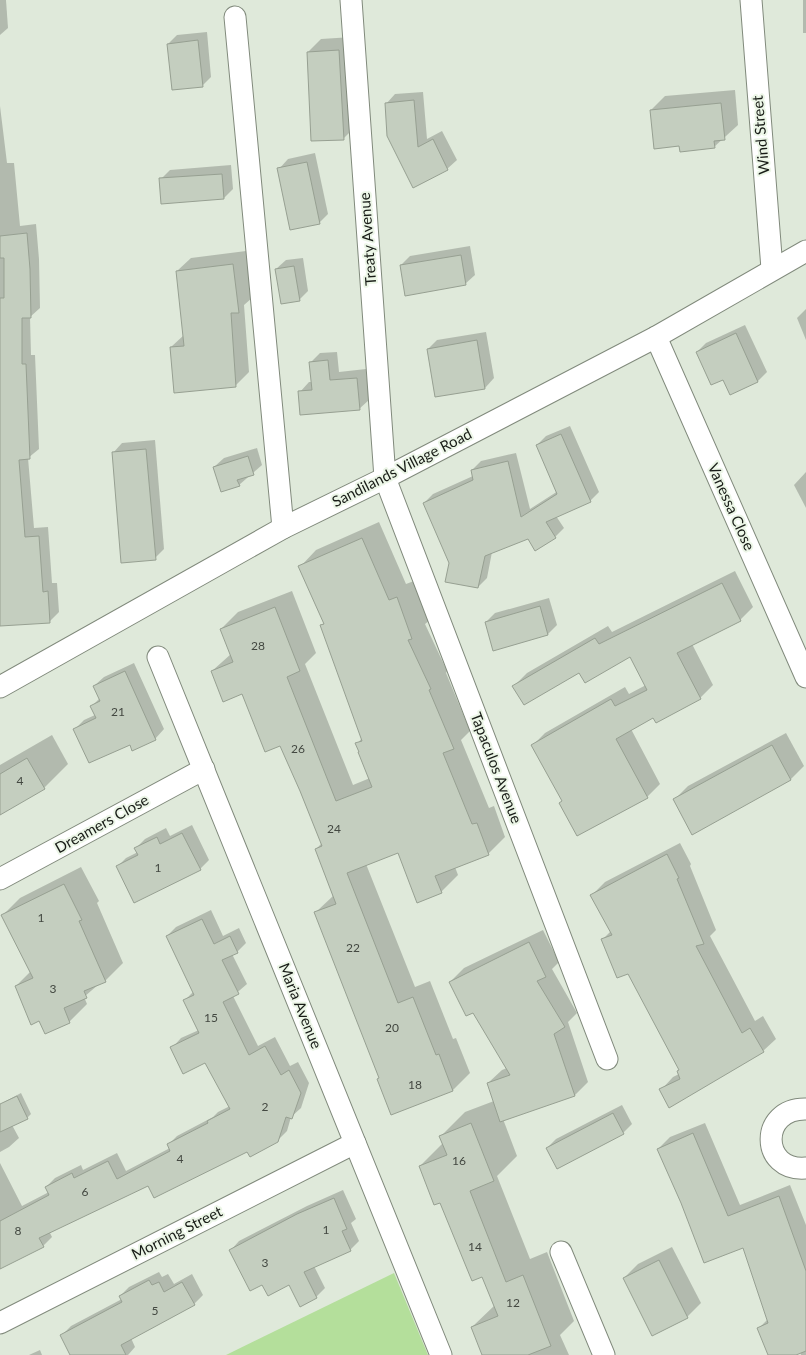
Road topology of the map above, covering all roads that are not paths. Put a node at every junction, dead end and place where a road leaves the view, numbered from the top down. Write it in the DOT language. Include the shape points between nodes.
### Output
graph roads {
  1 [pos="351,0"];
  2 [pos="750,0"];
  3 [pos="235,17"];
  4 [pos="806,251"];
  5 [pos="772,269"];
  6 [pos="656,337"];
  7 [pos="385,478"];
  8 [pos="283,528"];
  9 [pos="158,657"];
  10 [pos="806,677"];
  11 [pos="0,687"];
  12 [pos="204,769"];
  13 [pos="0,879"];
  14 [pos="607,1058"];
  15 [pos="806,1110"];
  16 [pos="355,1143"];
  17 [pos="806,1168"];
  18 [pos="561,1252"];
  19 [pos="0,1323"];
  20 [pos="441,1355"];
  21 [pos="604,1355"];
  1 -- 7 [label="street, Treaty Avenue"];
  2 -- 5 [label="street, Wind Street"];
  3 -- 8 [label="street"];
  4 -- 5 [label="street, Sandilands Village Road"];
  5 -- 6 [label="street, Sandilands Village Road"];
  6 -- 7 [label="street, Sandilands Village Road"];
  6 -- 10 [label="street, Vanessa Close"];
  7 -- 8 [label="street, Sandilands Village Road"];
  7 -- 14 [label="street, Tapaculos Avenue"];
  8 -- 11 [label="street, Sandilands Village Road"];
  9 -- 12 [label="street, Maria Avenue"];
  12 -- 13 [label="street, Dreamers Close"];
  12 -- 16 [label="street, Maria Avenue"];
  15 -- 17 [label="street" via="793,1110 782,1115 774,1124 771,1147 785,1165"];
  16 -- 19 [label="street, Morning Street"];
  16 -- 20 [label="street, Maria Avenue"];
  18 -- 21 [label="street"];
}
